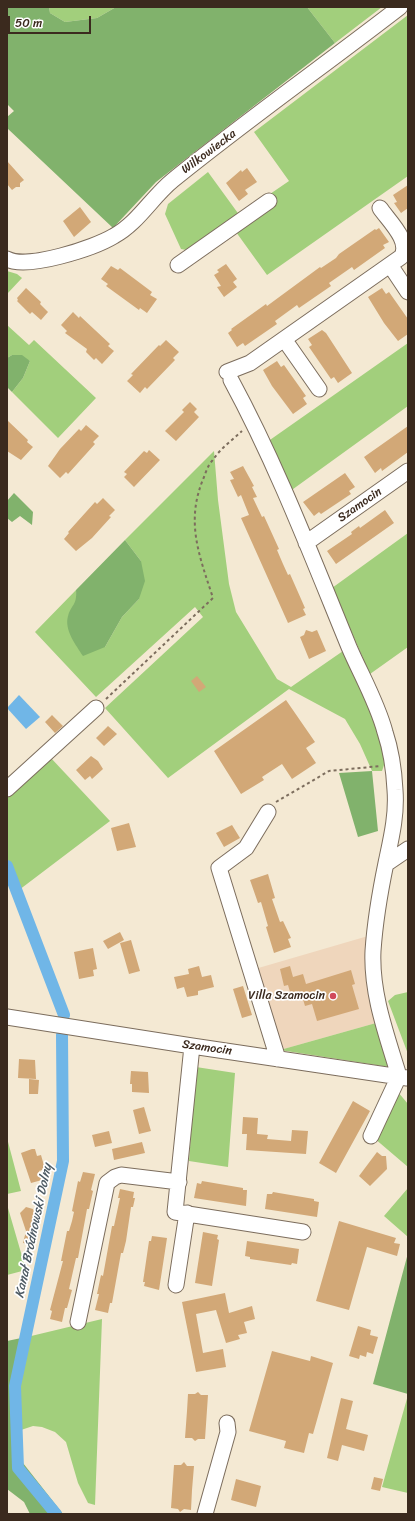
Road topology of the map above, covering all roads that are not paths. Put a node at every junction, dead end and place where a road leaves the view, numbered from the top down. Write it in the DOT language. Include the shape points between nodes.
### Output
graph roads {
  1 [pos="400,7"];
  2 [pos="269,201"];
  3 [pos="380,208"];
  4 [pos="7,259"];
  5 [pos="390,265"];
  6 [pos="178,266"];
  7 [pos="408,292"];
  8 [pos="284,339"];
  9 [pos="319,389"];
  10 [pos="408,471"];
  11 [pos="308,541"];
  12 [pos="96,708"];
  13 [pos="7,789"];
  14 [pos="268,812"];
  15 [pos="408,849"];
  16 [pos="386,864"];
  17 [pos="7,1017"];
  18 [pos="192,1046"];
  19 [pos="278,1059"];
  20 [pos="404,1077"];
  21 [pos="371,1136"];
  22 [pos="179,1182"];
  23 [pos="187,1213"];
  24 [pos="303,1232"];
  25 [pos="176,1285"];
  26 [pos="78,1322"];
  27 [pos="227,1423"];
  28 [pos="205,1514"];
  1 -- 4 [label="street, Wilkowiecka" via="172,181 114,237 37,262 12,262"];
  2 -- 6 [label="street"];
  3 -- 5 [label="street" via="404,243 404,254"];
  5 -- 7 [label="street"];
  5 -- 8 [label="street"];
  8 -- 9 [label="street"];
  8 -- 11 [label="street" via="229,376 253,420"];
  10 -- 11 [label="street, Szamocin"];
  11 -- 16 [label="street" via="385,731 395,792 393,828"];
  12 -- 13 [label="street"];
  14 -- 19 [label="street" via="246,848 219,868"];
  15 -- 16 [label="street"];
  16 -- 20 [label="street" via="376,922 373,981 382,1018"];
  17 -- 18 [label="street, Szamocin"];
  18 -- 19 [label="street, Szamocin"];
  18 -- 22 [label="street"];
  19 -- 20 [label="street, Szamocin"];
  20 -- 21 [label="street"];
  22 -- 23 [label="street" via="175,1212"];
  22 -- 26 [label="street" via="121,1175 107,1183"];
  23 -- 24 [label="street"];
  23 -- 25 [label="street"];
  27 -- 28 [label="street" via="228,1432"];
}
